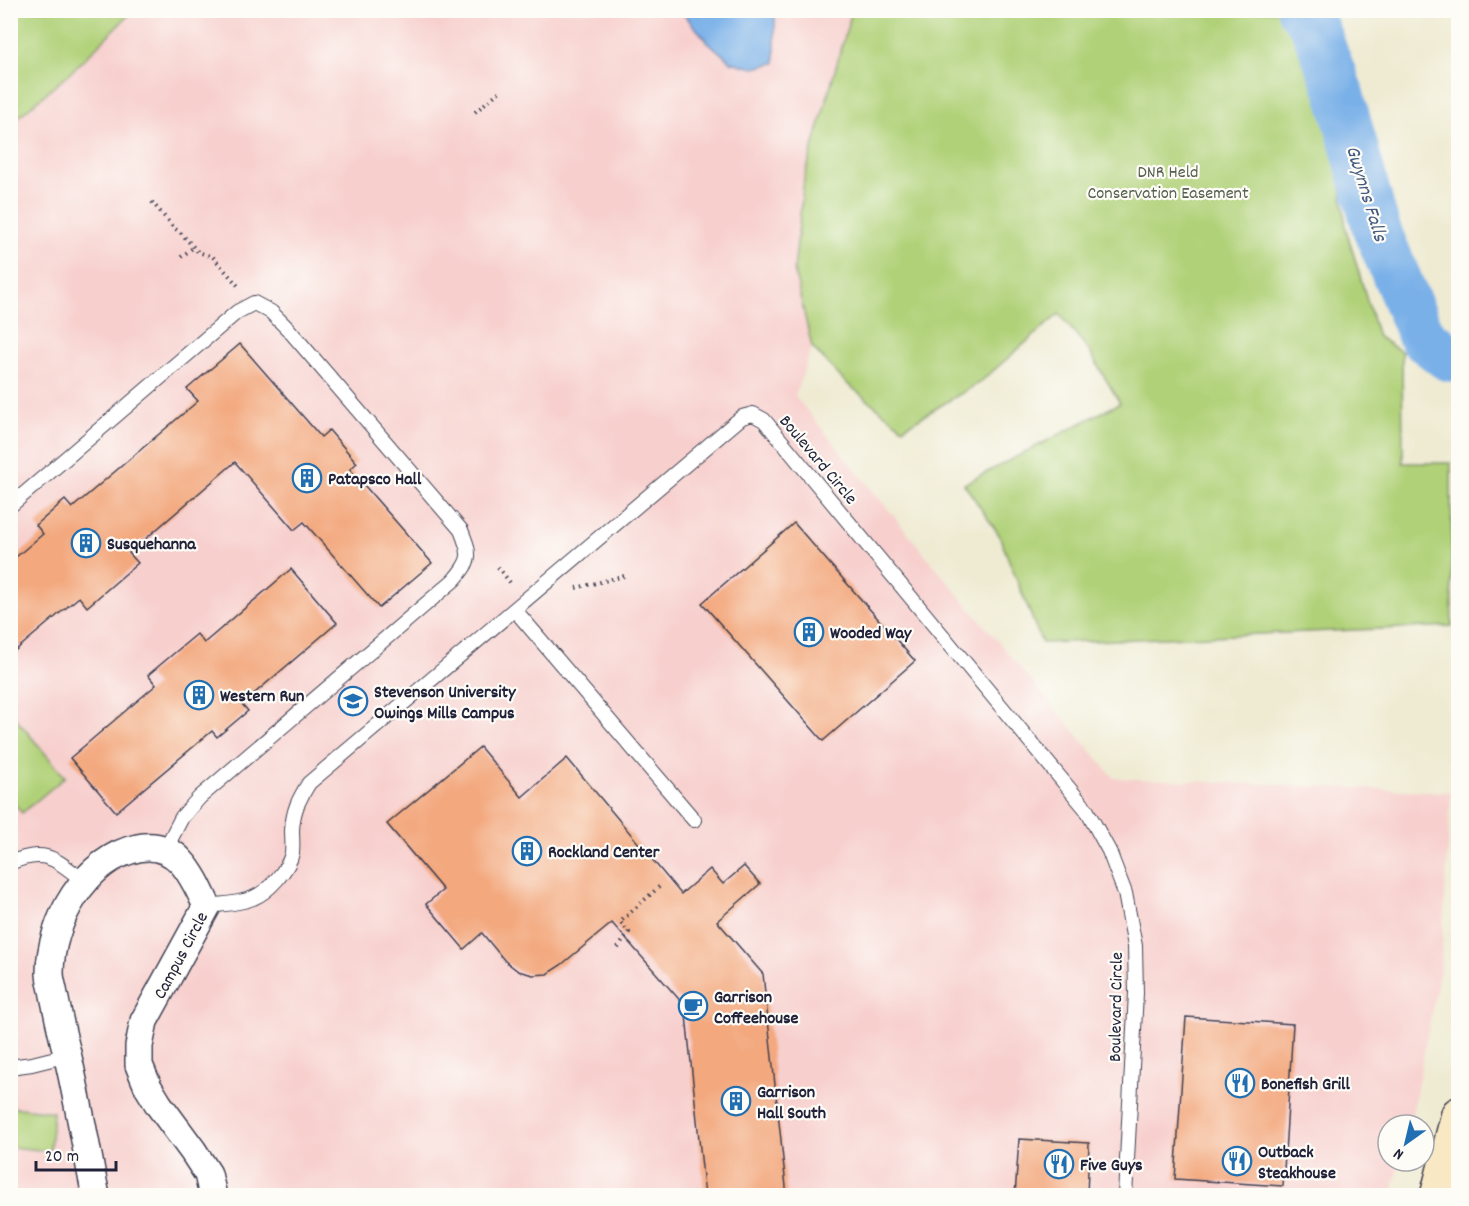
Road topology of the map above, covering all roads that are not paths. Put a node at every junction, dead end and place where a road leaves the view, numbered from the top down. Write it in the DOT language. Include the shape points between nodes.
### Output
graph roads {
  1 [pos="10,506"];
  2 [pos="514,610"];
  3 [pos="694,820"];
  4 [pos="165,850"];
  5 [pos="10,863"];
  6 [pos="84,881"];
  7 [pos="207,906"];
  8 [pos="68,1055"];
  9 [pos="10,1067"];
  10 [pos="1458,1114"];
  11 [pos="97,1188"];
  12 [pos="213,1196"];
  13 [pos="1125,1196"];
  14 [pos="1437,1196"];
  1 -- 4 [label="lane" via="237,312 254,303 271,312 297,339 461,530 469,550 466,567 454,580 200,797 182,817"];
  2 -- 3 [label="lane"];
  2 -- 7 [label="lane, Boulevard Circle" via="309,783 297,800 292,854 270,886 253,898"];
  2 -- 13 [label="lane, Boulevard Circle" via="742,417 753,414 764,420 1086,809 1109,851 1125,893 1135,946"];
  4 -- 6 [label="street" via="147,846 129,850 102,864"];
  4 -- 7 [label="street, Campus Circle" via="182,860"];
  5 -- 6 [label="lane" via="41,855 59,862"];
  6 -- 8 [label="street" via="66,909 55,938 50,974"];
  7 -- 12 [label="street, Campus Circle" via="144,1021 139,1065 159,1105 208,1174"];
  8 -- 9 [label="lane"];
  8 -- 11 [label="street"];
  10 -- 14 [label="main road"];
}
